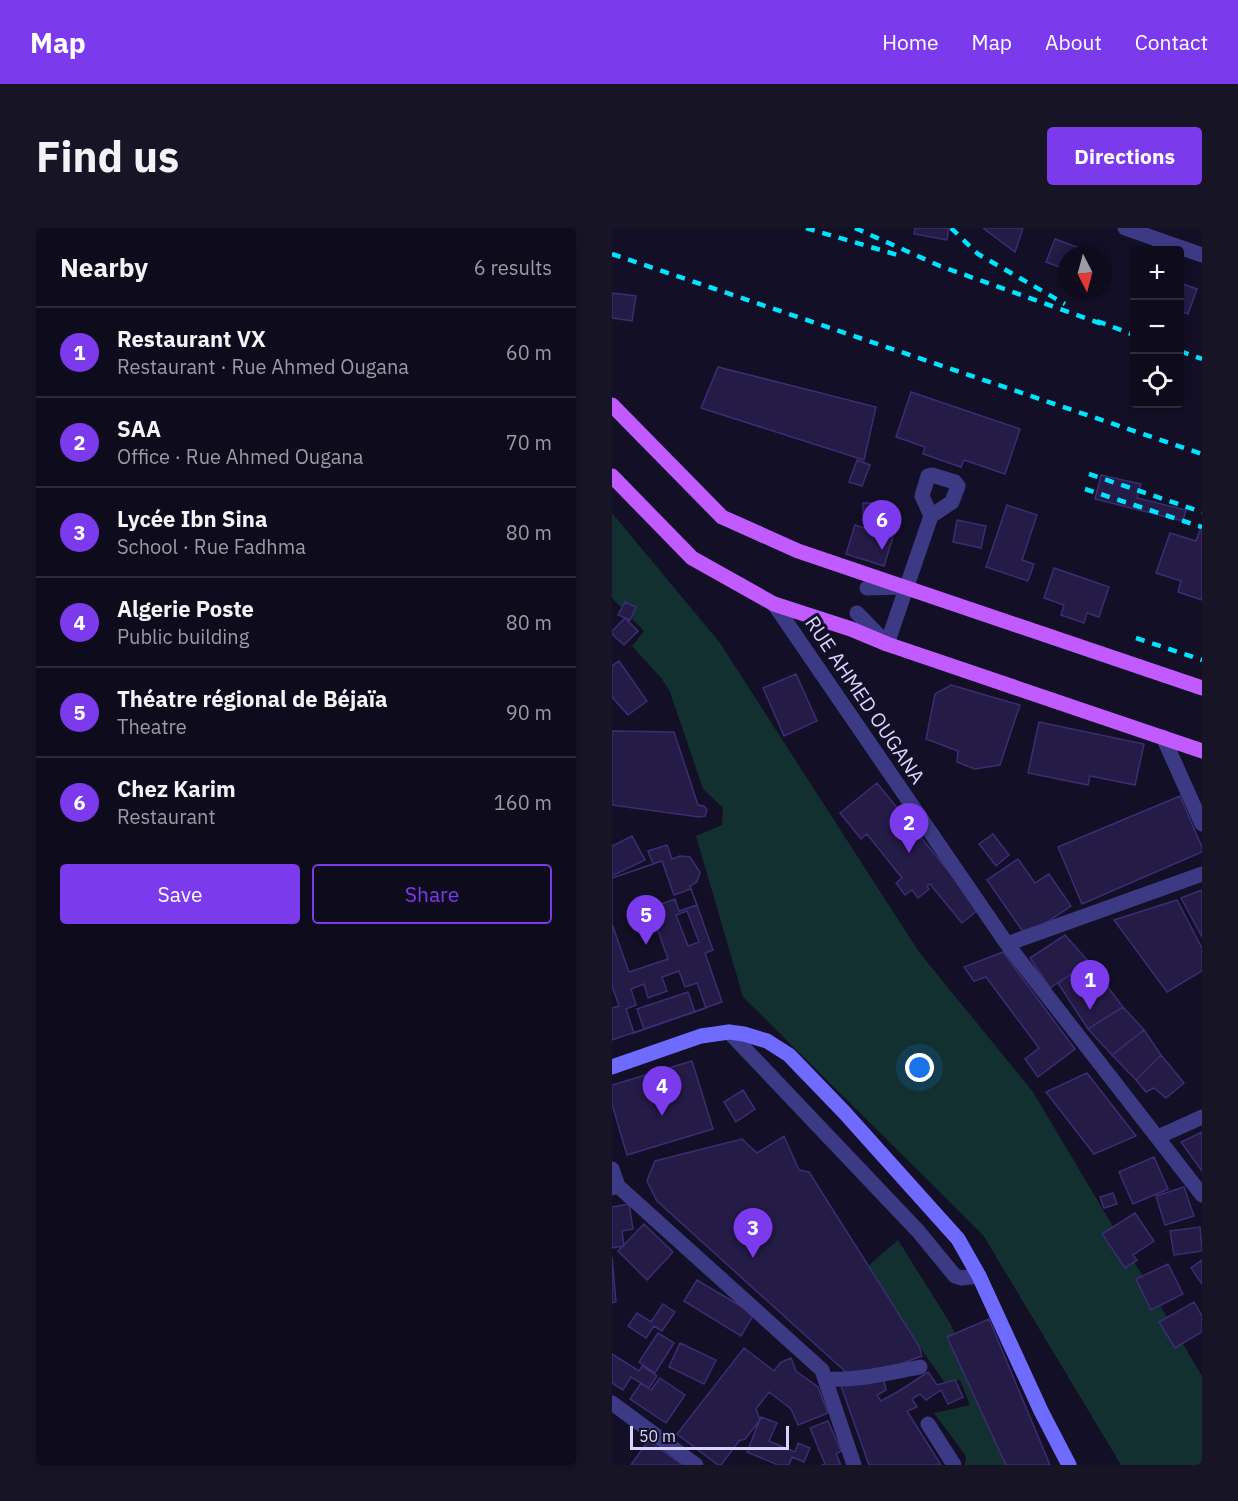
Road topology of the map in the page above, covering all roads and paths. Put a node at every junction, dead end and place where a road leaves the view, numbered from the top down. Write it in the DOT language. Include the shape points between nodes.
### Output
graph roads {
  1 [pos="1125,228"];
  2 [pos="1202,255"];
  3 [pos="612,405"];
  4 [pos="612,476"];
  5 [pos="932,516"];
  6 [pos="906,587"];
  7 [pos="867,588"];
  8 [pos="774,604"];
  9 [pos="857,613"];
  10 [pos="887,644"];
  11 [pos="1202,688"];
  12 [pos="1163,737"];
  13 [pos="1202,750"];
  14 [pos="1202,824"];
  15 [pos="1202,874"];
  16 [pos="1007,944"];
  17 [pos="729,1032"];
  18 [pos="612,1067"];
  19 [pos="1202,1117"];
  20 [pos="1158,1137"];
  21 [pos="612,1169"];
  22 [pos="615,1187"];
  23 [pos="1202,1195"];
  24 [pos="979,1276"];
  25 [pos="920,1367"];
  26 [pos="825,1379"];
  27 [pos="612,1403"];
  28 [pos="928,1424"];
  29 [pos="696,1465"];
  30 [pos="855,1465"];
  31 [pos="954,1465"];
  32 [pos="1069,1465"];
  1 -- 2 [label="street"];
  3 -- 6 [label="main road" via="722,517 798,551"];
  4 -- 8 [label="main road" via="692,558"];
  5 -- 6 [label="street"];
  6 -- 7 [label="street"];
  6 -- 10 [label="street"];
  6 -- 11 [label="main road"];
  8 -- 10 [label="main road"];
  8 -- 16 [label="street, RUE AHMED OUGANA"];
  9 -- 10 [label="street"];
  10 -- 12 [label="main road"];
  12 -- 13 [label="main road"];
  12 -- 14 [label="street"];
  15 -- 16 [label="street"];
  16 -- 20 [label="street, RUE AHMED OUGANA"];
  17 -- 18 [label="main road" via="701,1036"];
  17 -- 24 [label="street" via="918,1231 955,1276"];
  17 -- 24 [label="main road" via="756,1036 789,1055 958,1239"];
  19 -- 20 [label="street"];
  20 -- 23 [label="street, RUE AHMED OUGANA"];
  21 -- 22 [label="street"];
  22 -- 26 [label="street" via="822,1370"];
  24 -- 32 [label="main road"];
  25 -- 26 [label="street" via="854,1380"];
  26 -- 30 [label="street"];
  27 -- 29 [label="street"];
  28 -- 31 [label="street"];
}
